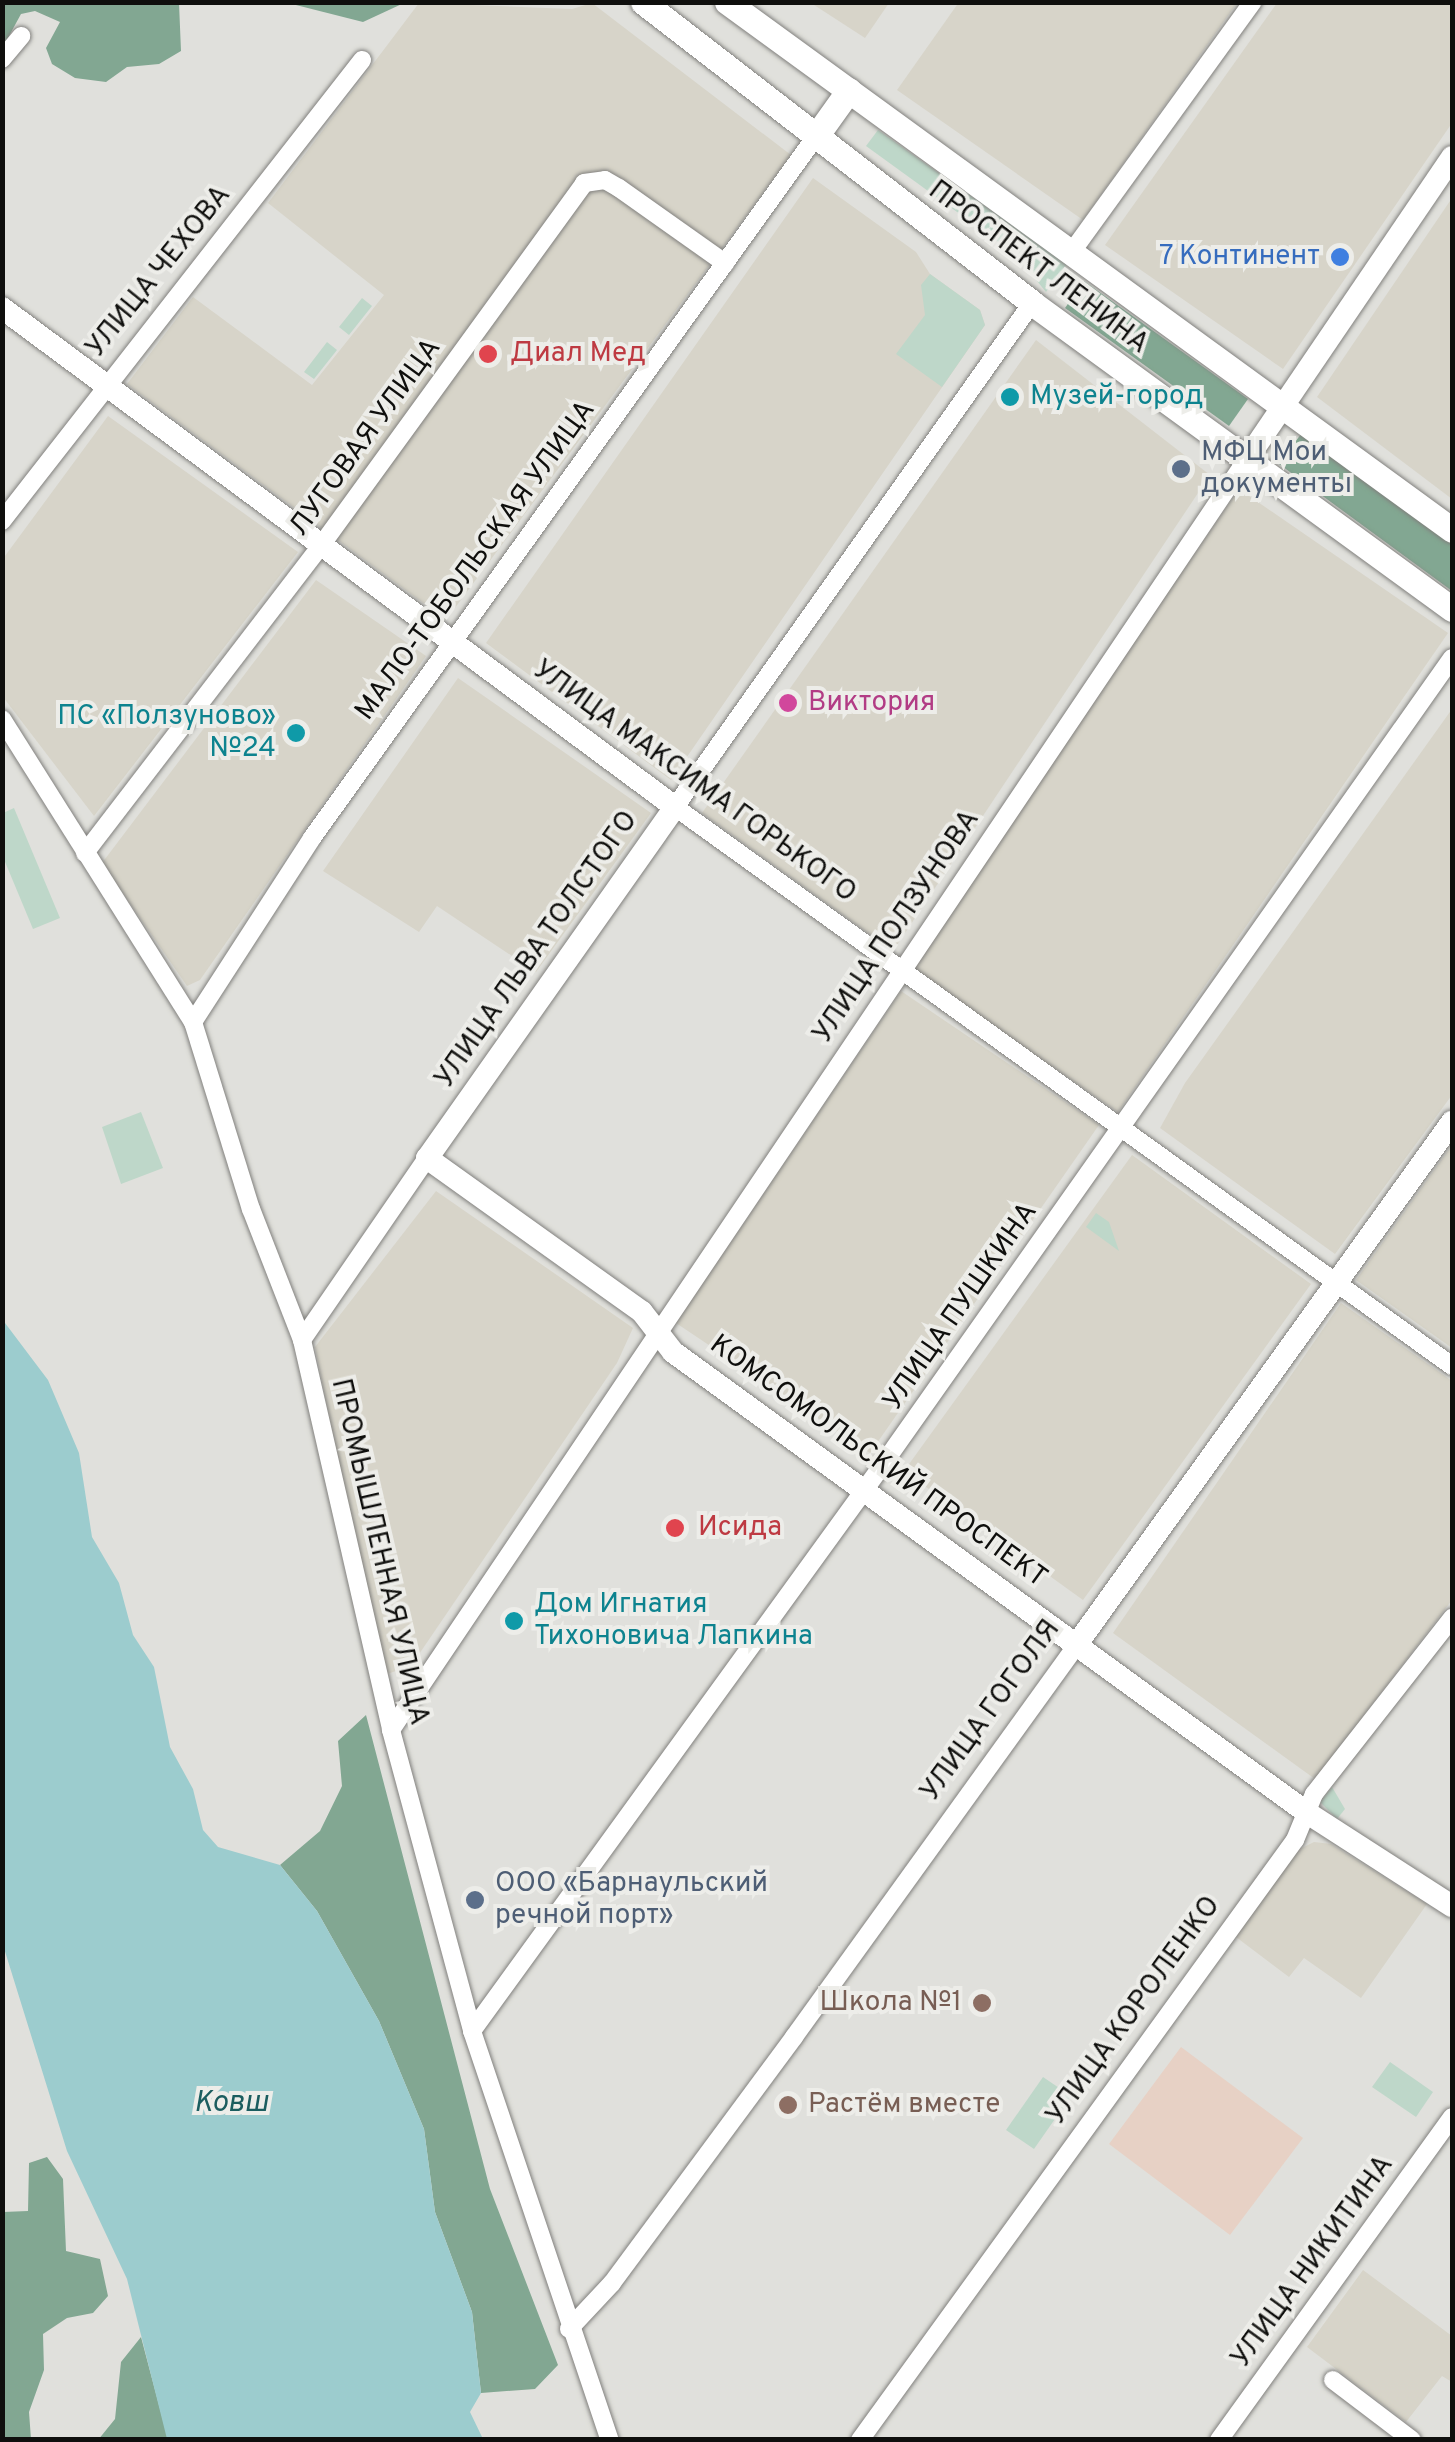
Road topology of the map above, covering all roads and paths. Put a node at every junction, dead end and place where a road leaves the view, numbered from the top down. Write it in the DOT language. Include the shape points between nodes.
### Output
graph roads {
  1 [pos="643,2"];
  2 [pos="727,2"];
  3 [pos="1253,2"];
  4 [pos="21,36"];
  5 [pos="2,59"];
  6 [pos="362,60"];
  7 [pos="849,90"];
  8 [pos="814,139"];
  9 [pos="1452,157"];
  10 [pos="1071,252"];
  11 [pos="725,263"];
  12 [pos="1032,303"];
  13 [pos="2,308"];
  14 [pos="104,384"];
  15 [pos="1283,407"];
  16 [pos="1247,460"];
  17 [pos="2,521"];
  18 [pos="1452,530"];
  19 [pos="320,547"];
  20 [pos="1452,609"];
  21 [pos="452,643"];
  22 [pos="1452,658"];
  23 [pos="2,719"];
  24 [pos="675,807"];
  25 [pos="84,853"];
  26 [pos="904,971"];
  27 [pos="193,1022"];
  28 [pos="1452,1122"];
  29 [pos="1122,1129"];
  30 [pos="427,1158"];
  31 [pos="1339,1283"];
  32 [pos="658,1330"];
  33 [pos="302,1340"];
  34 [pos="1452,1366"];
  35 [pos="865,1488"];
  36 [pos="1452,1618"];
  37 [pos="1077,1644"];
  38 [pos="392,1730"];
  39 [pos="1309,1814"];
  40 [pos="1452,1906"];
  41 [pos="472,2031"];
  42 [pos="1452,2117"];
  43 [pos="569,2329"];
  44 [pos="1333,2380"];
  45 [pos="610,2440"];
  46 [pos="860,2440"];
  47 [pos="1219,2440"];
  48 [pos="1412,2440"];
  1 -- 8 [label="main road, ПРОСПЕКТ ЛЕНИНА"];
  2 -- 7 [label="main road, ПРОСПЕКТ ЛЕНИНА"];
  3 -- 10 [label="street"];
  4 -- 5 [label="street"];
  6 -- 14 [label="street, УЛИЦА ЧЕХОВА"];
  7 -- 8 [label="main road"];
  7 -- 10 [label="main road, ПРОСПЕКТ ЛЕНИНА"];
  8 -- 11 [label="street, МАЛО-ТОБОЛЬСКАЯ УЛИЦА"];
  8 -- 12 [label="main road, ПРОСПЕКТ ЛЕНИНА"];
  9 -- 15 [label="street, УЛИЦА ПОЛЗУНОВА"];
  10 -- 15 [label="main road, ПРОСПЕКТ ЛЕНИНА"];
  11 -- 19 [label="street, ЛУГОВАЯ УЛИЦА" via="605,180 584,184"];
  11 -- 21 [label="street, МАЛО-ТОБОЛЬСКАЯ УЛИЦА"];
  12 -- 16 [label="main road, ПРОСПЕКТ ЛЕНИНА"];
  12 -- 24 [label="street, УЛИЦА ЛЬВА ТОЛСТОГО"];
  13 -- 14 [label="street, УЛИЦА МАКСИМА ГОРЬКОГО"];
  14 -- 17 [label="street, УЛИЦА ЧЕХОВА"];
  14 -- 19 [label="street, УЛИЦА МАКСИМА ГОРЬКОГО"];
  15 -- 16 [label="street, УЛИЦА ПОЛЗУНОВА"];
  15 -- 18 [label="main road, ПРОСПЕКТ ЛЕНИНА"];
  16 -- 20 [label="main road, ПРОСПЕКТ ЛЕНИНА"];
  16 -- 26 [label="street, УЛИЦА ПОЛЗУНОВА"];
  19 -- 21 [label="street, УЛИЦА МАКСИМА ГОРЬКОГО"];
  19 -- 25 [label="street, ЛУГОВАЯ УЛИЦА"];
  21 -- 24 [label="street, УЛИЦА МАКСИМА ГОРЬКОГО"];
  21 -- 27 [label="street, МАЛО-ТОБОЛЬСКАЯ УЛИЦА" via="312,838"];
  22 -- 29 [label="street, УЛИЦА ПУШКИНА"];
  23 -- 25 [label="street, ПРОМЫШЛЕННАЯ УЛИЦА"];
  24 -- 26 [label="street, УЛИЦА МАКСИМА ГОРЬКОГО"];
  24 -- 30 [label="street, УЛИЦА ЛЬВА ТОЛСТОГО"];
  25 -- 27 [label="street, ПРОМЫШЛЕННАЯ УЛИЦА"];
  26 -- 29 [label="street, УЛИЦА МАКСИМА ГОРЬКОГО"];
  26 -- 32 [label="street, УЛИЦА ПОЛЗУНОВА"];
  27 -- 33 [label="street, ПРОМЫШЛЕННАЯ УЛИЦА" via="251,1209"];
  28 -- 31 [label="street, УЛИЦА ГОГОЛЯ"];
  29 -- 31 [label="street, УЛИЦА МАКСИМА ГОРЬКОГО"];
  29 -- 35 [label="street, УЛИЦА ПУШКИНА"];
  30 -- 32 [label="street, КОМСОМОЛЬСКИЙ ПРОСПЕКТ"];
  30 -- 33 [label="street, УЛИЦА ЛЬВА ТОЛСТОГО"];
  31 -- 34 [label="street, УЛИЦА МАКСИМА ГОРЬКОГО"];
  31 -- 37 [label="street, УЛИЦА ГОГОЛЯ"];
  32 -- 35 [label="street, КОМСОМОЛЬСКИЙ ПРОСПЕКТ" via="673,1352"];
  32 -- 38 [label="street, УЛИЦА ПОЛЗУНОВА"];
  33 -- 38 [label="street, ПРОМЫШЛЕННАЯ УЛИЦА"];
  35 -- 37 [label="street, КОМСОМОЛЬСКИЙ ПРОСПЕКТ"];
  35 -- 41 [label="street, УЛИЦА ПУШКИНА"];
  36 -- 39 [label="street, УЛИЦА КОРОЛЕНКО" via="1314,1794"];
  37 -- 39 [label="street, КОМСОМОЛЬСКИЙ ПРОСПЕКТ"];
  37 -- 43 [label="street, УЛИЦА ГОГОЛЯ" via="703,2160"];
  38 -- 41 [label="street, ПРОМЫШЛЕННАЯ УЛИЦА"];
  39 -- 40 [label="street, КОМСОМОЛЬСКИЙ ПРОСПЕКТ"];
  39 -- 46 [label="street, УЛИЦА КОРОЛЕНКО"];
  41 -- 43 [label="street, ПРОМЫШЛЕННАЯ УЛИЦА"];
  42 -- 47 [label="street, УЛИЦА НИКИТИНА"];
  43 -- 45 [label="street, ПРОМЫШЛЕННАЯ УЛИЦА"];
  44 -- 48 [label="street"];
}
